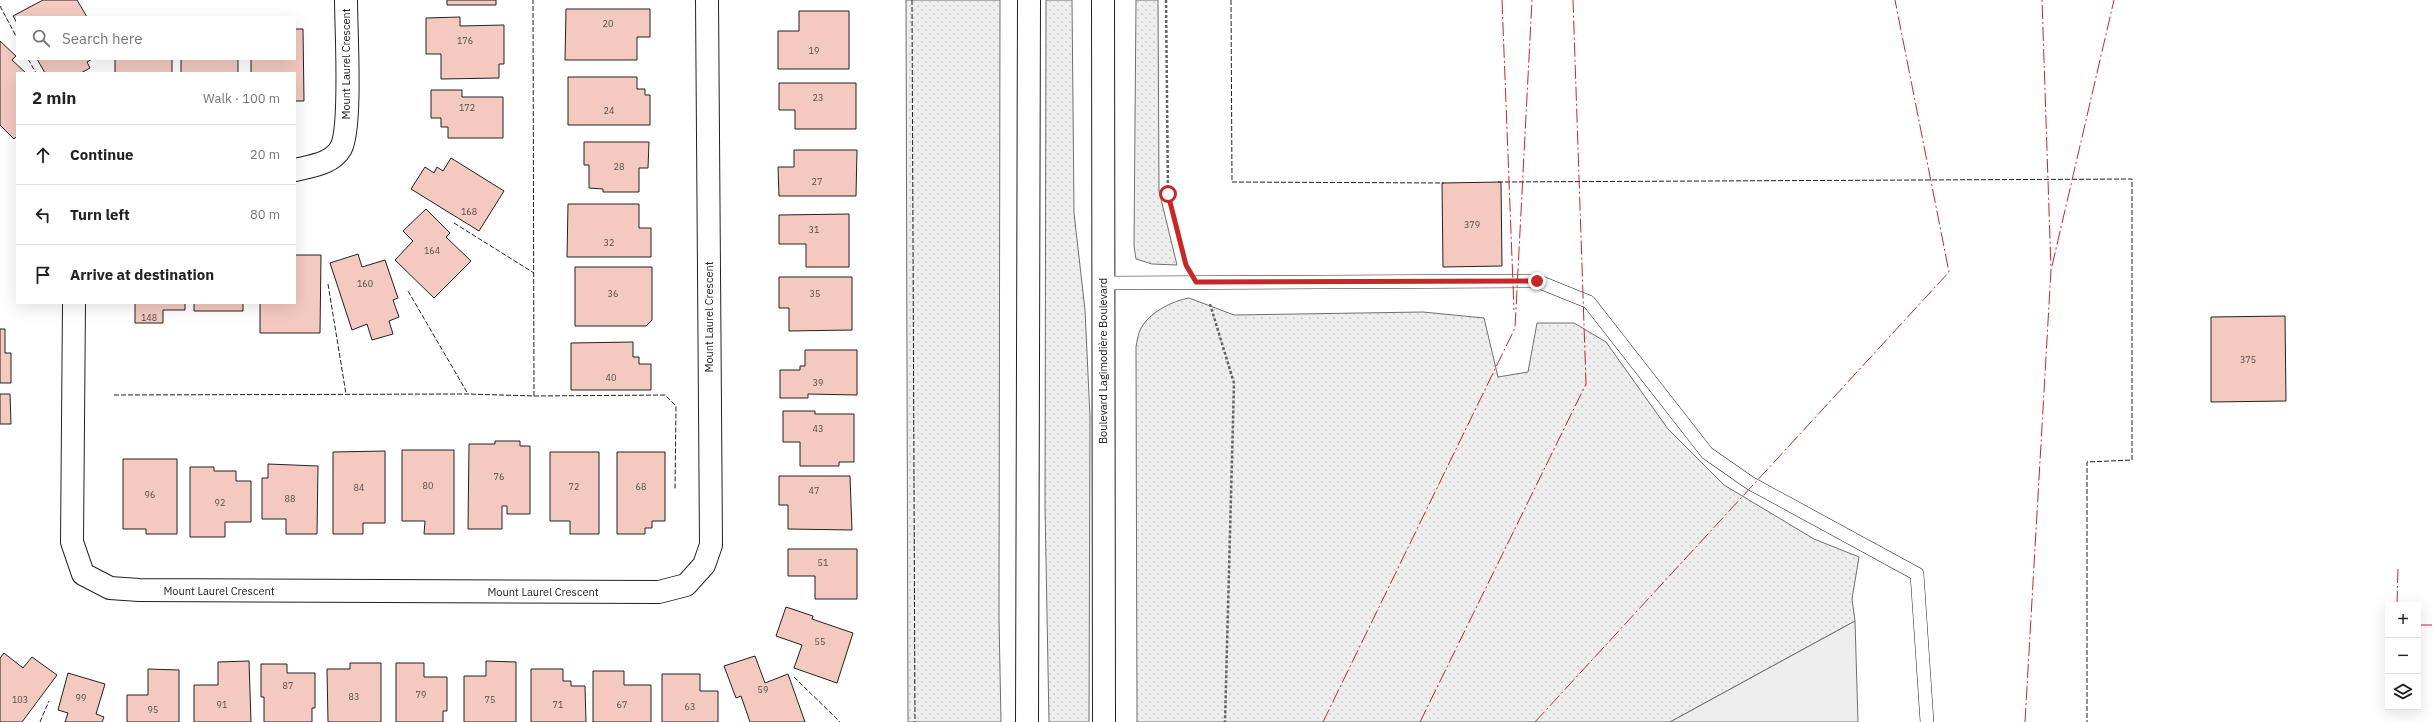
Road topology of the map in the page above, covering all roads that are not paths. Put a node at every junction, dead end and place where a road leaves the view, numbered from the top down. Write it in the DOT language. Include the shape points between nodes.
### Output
graph roads {
  1 [pos="346,0"];
  2 [pos="707,0"];
  3 [pos="1029,0"];
  4 [pos="1103,0"];
  5 [pos="296,170"];
  6 [pos="1102,283"];
  7 [pos="74,304"];
  8 [pos="1027,722"];
  9 [pos="1104,722"];
  10 [pos="1927,722"];
  1 -- 5 [label="street, Mount Laurel Crescent" via="346,125 340,148 324,164"];
  2 -- 7 [label="street, Mount Laurel Crescent" via="711,545 704,565 686,585 659,592 110,588 83,574 72,542"];
  3 -- 8 [label="street"];
  4 -- 6 [label="street, Boulevard Lagimodière Boulevard"];
  6 -- 9 [label="street, Boulevard Lagimodière Boulevard"];
  6 -- 10 [label="lane" via="1537,281 1589,302 1707,453 1750,483 1917,574"];
}
